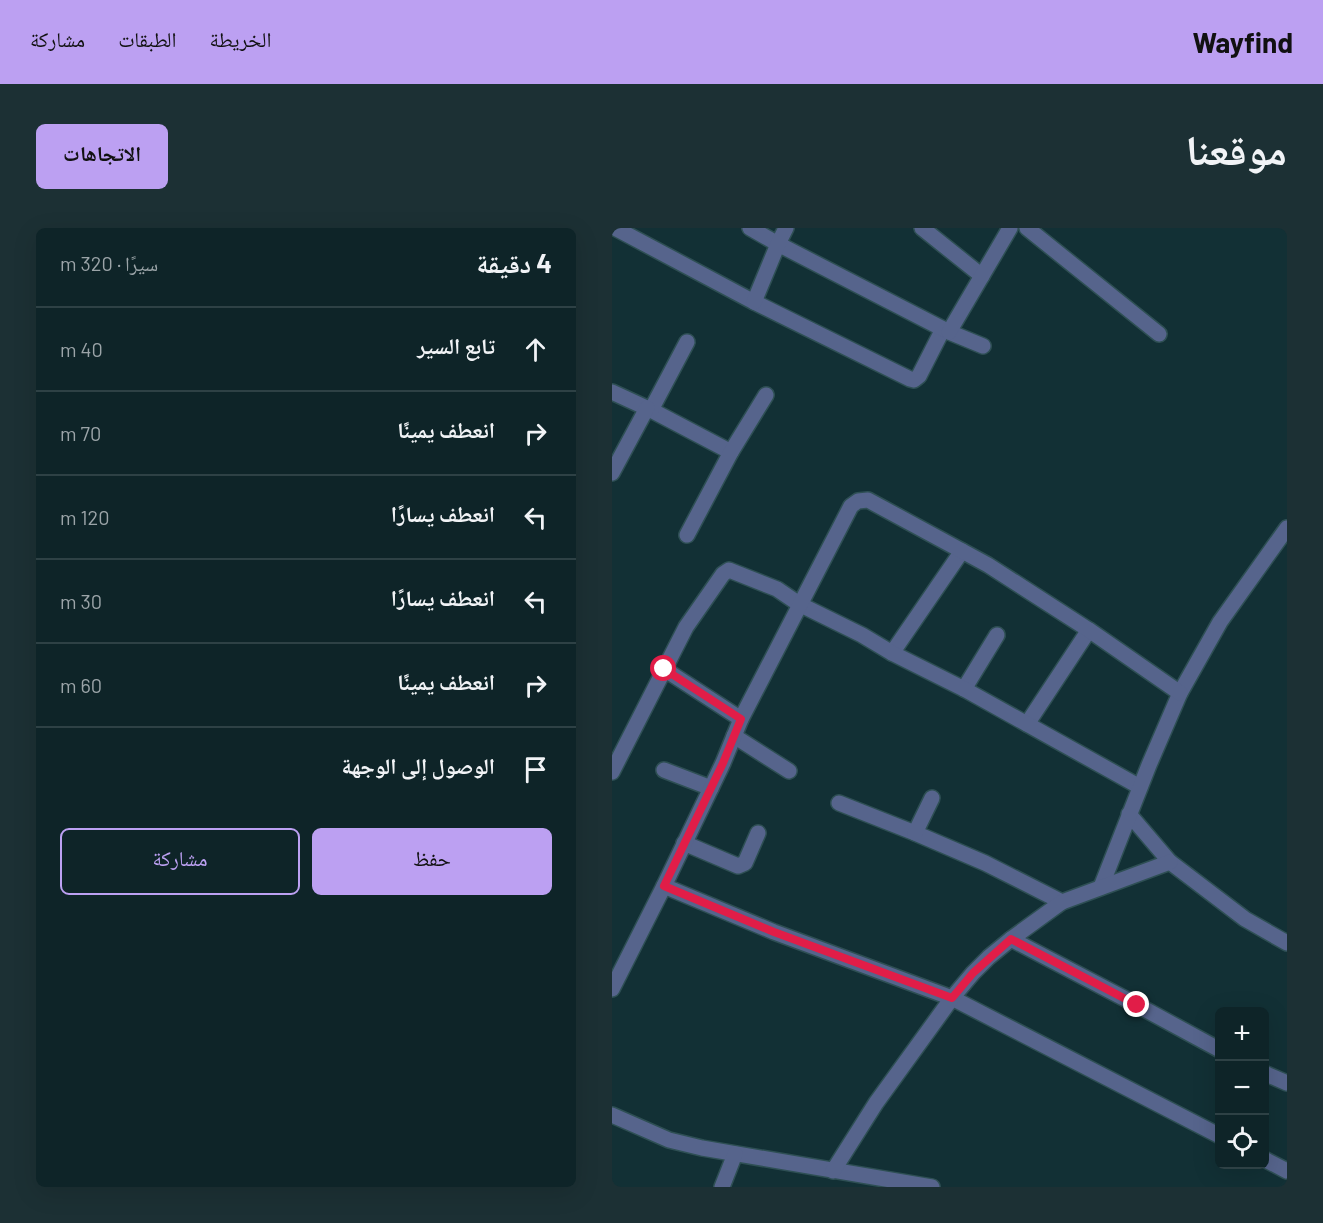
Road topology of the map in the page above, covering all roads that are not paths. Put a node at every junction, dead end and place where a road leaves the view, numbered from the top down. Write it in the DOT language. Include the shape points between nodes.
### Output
graph roads {
  1 [pos="615,228"];
  2 [pos="750,228"];
  3 [pos="786,228"];
  4 [pos="922,228"];
  5 [pos="1010,228"];
  6 [pos="1027,228"];
  7 [pos="778,244"];
  8 [pos="982,276"];
  9 [pos="754,302"];
  10 [pos="946,330"];
  11 [pos="1159,334"];
  12 [pos="687,342"];
  13 [pos="983,346"];
  14 [pos="612,392"];
  15 [pos="766,394"];
  16 [pos="649,409"];
  17 [pos="731,452"];
  18 [pos="612,472"];
  19 [pos="1287,528"];
  20 [pos="687,535"];
  21 [pos="962,551"];
  22 [pos="799,604"];
  23 [pos="1089,630"];
  24 [pos="998,635"];
  25 [pos="892,653"];
  26 [pos="664,669"];
  27 [pos="964,689"];
  28 [pos="1180,693"];
  29 [pos="741,719"];
  30 [pos="1027,724"];
  31 [pos="734,736"];
  32 [pos="613,765"];
  33 [pos="664,770"];
  34 [pos="789,771"];
  35 [pos="1140,787"];
  36 [pos="711,788"];
  37 [pos="932,798"];
  38 [pos="839,803"];
  39 [pos="1129,814"];
  40 [pos="758,833"];
  41 [pos="915,833"];
  42 [pos="684,843"];
  43 [pos="1170,862"];
  44 [pos="664,886"];
  45 [pos="1101,887"];
  46 [pos="1062,902"];
  47 [pos="1011,939"];
  48 [pos="1287,943"];
  49 [pos="612,988"];
  50 [pos="952,998"];
  51 [pos="1215,1047"];
  52 [pos="1269,1075"];
  53 [pos="1287,1083"];
  54 [pos="612,1115"];
  55 [pos="1215,1133"];
  56 [pos="735,1154"];
  57 [pos="1269,1162"];
  58 [pos="833,1171"];
  59 [pos="1287,1171"];
  60 [pos="722,1187"];
  61 [pos="932,1187"];
  1 -- 9 [label="street"];
  2 -- 7 [label="street"];
  3 -- 7 [label="street"];
  4 -- 8 [label="street"];
  5 -- 8 [label="street"];
  6 -- 11 [label="street"];
  7 -- 9 [label="street"];
  7 -- 10 [label="street"];
  8 -- 10 [label="street"];
  9 -- 10 [label="street" via="914,380"];
  10 -- 13 [label="street"];
  12 -- 16 [label="street"];
  14 -- 16 [label="street"];
  15 -- 17 [label="street"];
  16 -- 17 [label="street"];
  16 -- 18 [label="street"];
  17 -- 20 [label="street"];
  19 -- 28 [label="street" via="1220,622"];
  21 -- 22 [label="street" via="868,500 858,501 851,506"];
  21 -- 23 [label="street"];
  21 -- 25 [label="street"];
  22 -- 25 [label="street"];
  22 -- 26 [label="street" via="777,589 729,570 686,627"];
  22 -- 29 [label="street"];
  23 -- 28 [label="street"];
  23 -- 30 [label="street"];
  24 -- 27 [label="street"];
  25 -- 27 [label="street"];
  26 -- 29 [label="street"];
  26 -- 32 [label="street"];
  27 -- 30 [label="street"];
  28 -- 35 [label="street"];
  29 -- 31 [label="street"];
  30 -- 35 [label="street"];
  31 -- 34 [label="street"];
  31 -- 36 [label="street"];
  33 -- 36 [label="street"];
  35 -- 39 [label="street"];
  36 -- 42 [label="street"];
  37 -- 41 [label="street"];
  38 -- 41 [label="street"];
  39 -- 43 [label="street"];
  39 -- 45 [label="street"];
  40 -- 42 [label="street" via="745,863 738,866"];
  41 -- 46 [label="street"];
  42 -- 44 [label="street"];
  43 -- 45 [label="street"];
  43 -- 48 [label="street" via="1245,919"];
  44 -- 49 [label="street"];
  44 -- 50 [label="street" via="774,932"];
  45 -- 46 [label="street"];
  46 -- 47 [label="street"];
  47 -- 50 [label="street"];
  47 -- 51 [label="street"];
  50 -- 55 [label="street"];
  50 -- 58 [label="street" via="876,1103"];
  52 -- 53 [label="street"];
  54 -- 56 [label="street" via="669,1140"];
  56 -- 58 [label="street"];
  56 -- 60 [label="street"];
  57 -- 59 [label="street"];
  58 -- 61 [label="street"];
}
